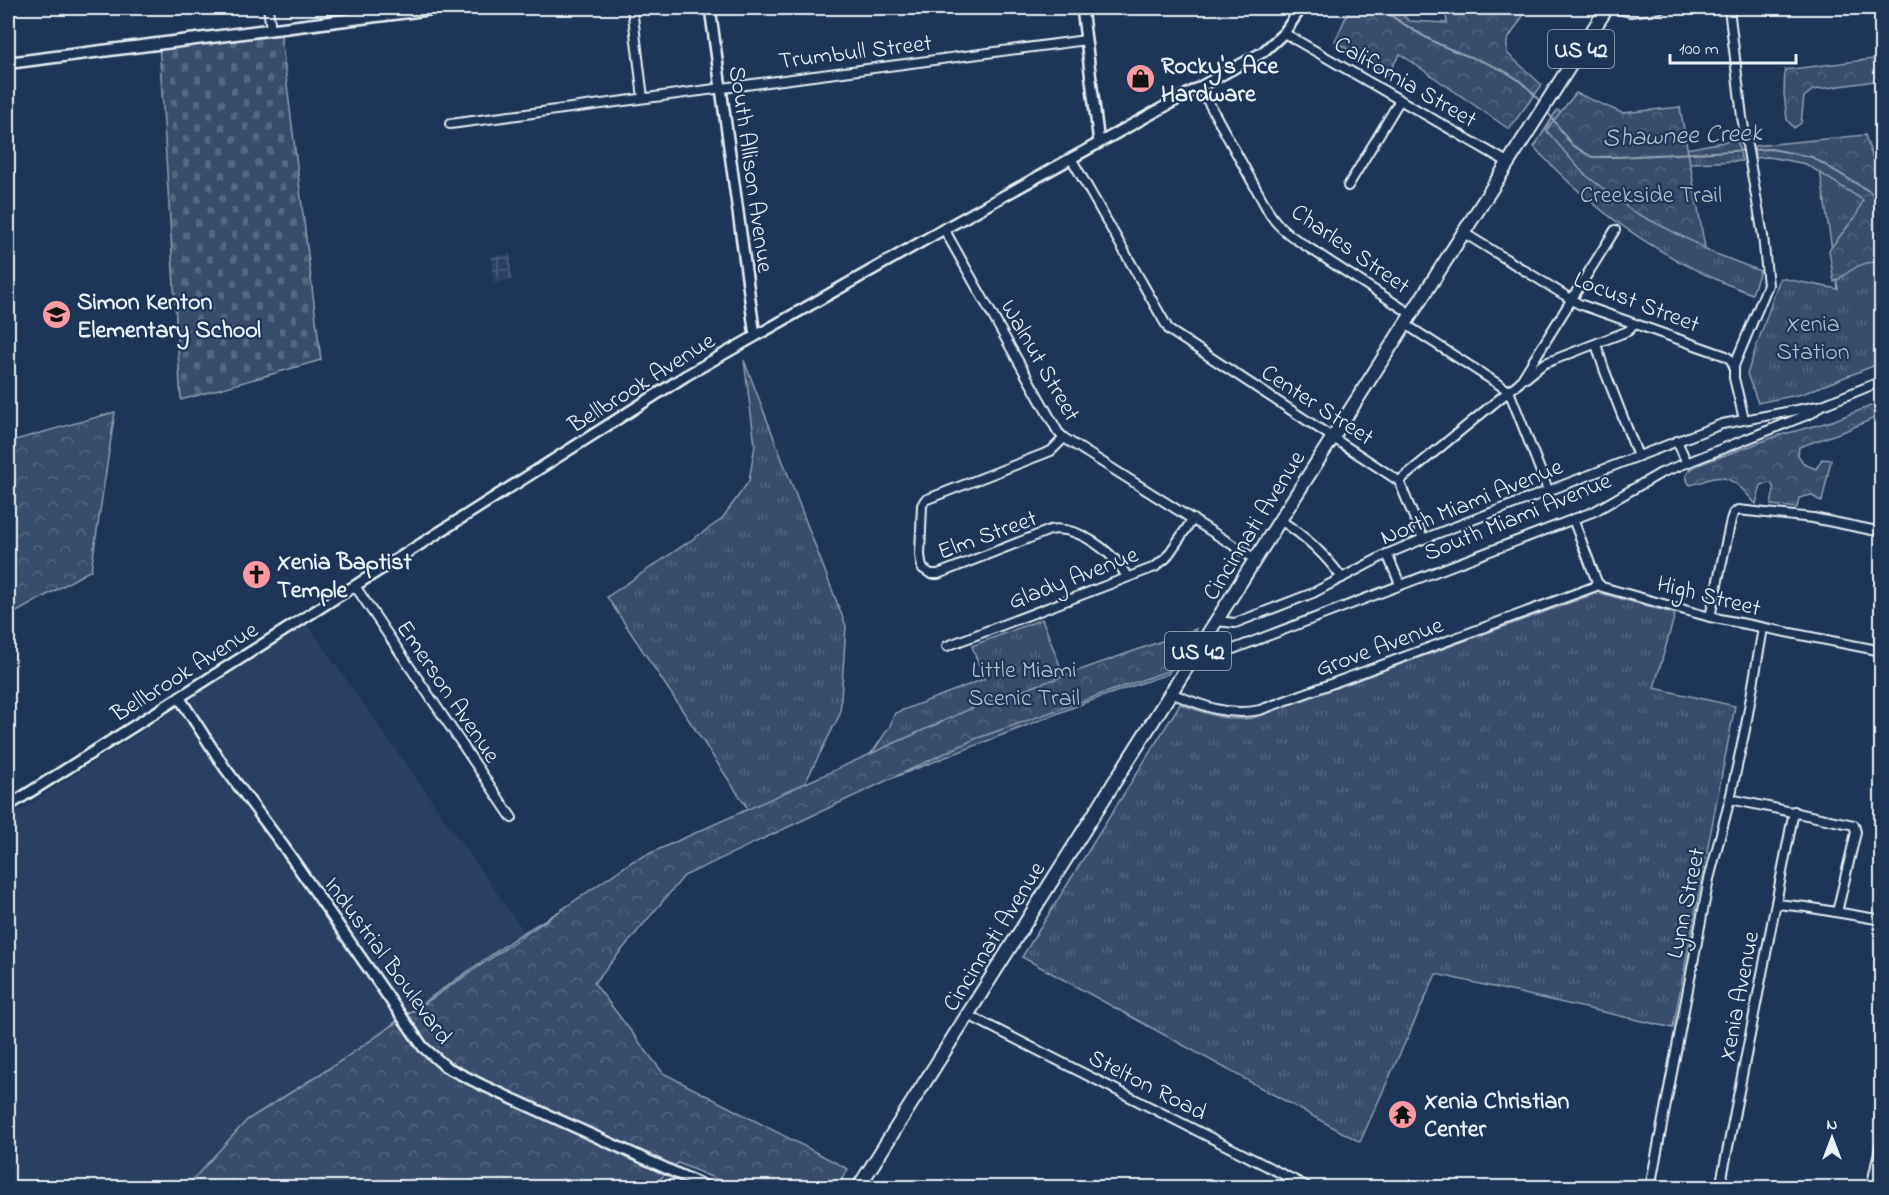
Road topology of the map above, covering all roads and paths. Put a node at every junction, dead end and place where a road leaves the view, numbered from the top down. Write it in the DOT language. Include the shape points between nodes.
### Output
graph roads {
  1 [pos="268,8"];
  2 [pos="440,8"];
  3 [pos="632,8"];
  4 [pos="710,8"];
  5 [pos="1082,8"];
  6 [pos="1301,8"];
  7 [pos="1607,8"];
  8 [pos="1615,8"];
  9 [pos="1661,8"];
  10 [pos="1729,8"];
  11 [pos="271,29"];
  12 [pos="1284,33"];
  13 [pos="1086,40"];
  14 [pos="8,63"];
  15 [pos="1200,87"];
  16 [pos="720,88"];
  17 [pos="643,98"];
  18 [pos="1400,100"];
  19 [pos="450,124"];
  20 [pos="1100,143"];
  21 [pos="1071,158"];
  22 [pos="1509,163"];
  23 [pos="1348,186"];
  24 [pos="944,229"];
  25 [pos="1615,230"];
  26 [pos="1464,233"];
  27 [pos="1572,300"];
  28 [pos="1408,319"];
  29 [pos="1634,324"];
  30 [pos="755,336"];
  31 [pos="1596,344"];
  32 [pos="1734,366"];
  33 [pos="1881,381"];
  34 [pos="1520,382"];
  35 [pos="1509,391"];
  36 [pos="1820,406"];
  37 [pos="1744,419"];
  38 [pos="1333,437"];
  39 [pos="1064,438"];
  40 [pos="1677,441"];
  41 [pos="1638,456"];
  42 [pos="1687,463"];
  43 [pos="1399,481"];
  44 [pos="1548,490"];
  45 [pos="1192,519"];
  46 [pos="1573,519"];
  47 [pos="1280,520"];
  48 [pos="1881,532"];
  49 [pos="1423,539"];
  50 [pos="1387,554"];
  51 [pos="1255,559"];
  52 [pos="1127,577"];
  53 [pos="1342,578"];
  54 [pos="1400,584"];
  55 [pos="1599,585"];
  56 [pos="355,586"];
  57 [pos="1710,617"];
  58 [pos="1217,621"];
  59 [pos="1763,628"];
  60 [pos="947,646"];
  61 [pos="1881,651"];
  62 [pos="1194,656"];
  63 [pos="1171,693"];
  64 [pos="179,697"];
  65 [pos="1730,799"];
  66 [pos="8,806"];
  67 [pos="1794,811"];
  68 [pos="512,818"];
  69 [pos="1776,904"];
  70 [pos="1837,912"];
  71 [pos="1881,920"];
  72 [pos="968,1016"];
  73 [pos="1881,1138"];
  74 [pos="709,1188"];
  75 [pos="858,1188"];
  76 [pos="1310,1188"];
  77 [pos="1650,1188"];
  78 [pos="1720,1188"];
  79 [pos="1871,1188"];
  1 -- 11 [label="street"];
  2 -- 11 [label="main road"];
  3 -- 17 [label="street"];
  4 -- 16 [label="street, South Allison Avenue"];
  5 -- 13 [label="street"];
  6 -- 12 [label="street, Bellbrook Avenue"];
  7 -- 22 [label="highway, Cincinnati Avenue / US 42"];
  8 -- 9 [label="street" via="1630,12"];
  10 -- 32 [label="street" via="1768,285"];
  11 -- 14 [label="main road"];
  12 -- 15 [label="street, Bellbrook Avenue" via="1263,52"];
  12 -- 18 [label="street, California Street"];
  13 -- 16 [label="street, Trumbull Street"];
  13 -- 20 [label="street"];
  15 -- 20 [label="street, Bellbrook Avenue"];
  15 -- 28 [label="street, Charles Street" via="1279,225"];
  16 -- 17 [label="street, Trumbull Street"];
  16 -- 30 [label="street, South Allison Avenue"];
  17 -- 19 [label="street, Trumbull Street"];
  18 -- 22 [label="street, California Street"];
  18 -- 23 [label="street"];
  20 -- 21 [label="street, Bellbrook Avenue"];
  21 -- 24 [label="street, Bellbrook Avenue"];
  21 -- 38 [label="street, Center Street" via="1169,330"];
  22 -- 26 [label="highway, Cincinnati Avenue / US 42"];
  24 -- 30 [label="street, Bellbrook Avenue"];
  24 -- 39 [label="street, Walnut Street" via="1054,428"];
  25 -- 27 [label="street"];
  26 -- 27 [label="street, Locust Street"];
  26 -- 28 [label="highway, Cincinnati Avenue / US 42"];
  27 -- 29 [label="street, Locust Street"];
  27 -- 34 [label="street"];
  28 -- 35 [label="street, Charles Street"];
  28 -- 38 [label="highway, Cincinnati Avenue / US 42"];
  29 -- 31 [label="street" via="1628,331"];
  29 -- 32 [label="street, Locust Street" via="1726,356"];
  30 -- 56 [label="street, Bellbrook Avenue"];
  31 -- 34 [label="street" via="1543,363"];
  31 -- 41 [label="street"];
  32 -- 37 [label="street"];
  33 -- 36 [label="street, South Miami Avenue"];
  34 -- 35 [label="street"];
  35 -- 43 [label="street"];
  35 -- 44 [label="street"];
  36 -- 37 [label="street, North Miami Avenue"];
  36 -- 42 [label="street, South Miami Avenue" via="1812,413"];
  37 -- 40 [label="street, North Miami Avenue"];
  38 -- 43 [label="street, Center Street"];
  38 -- 47 [label="highway, Cincinnati Avenue / US 42"];
  39 -- 45 [label="street, Walnut Street"];
  39 -- 52 [label="street, Elm Street" via="1050,452 926,500 922,505 922,568 938,574 1058,529 1075,532 1101,548"];
  40 -- 41 [label="street, North Miami Avenue"];
  40 -- 42 [label="street"];
  41 -- 44 [label="street, North Miami Avenue"];
  42 -- 46 [label="street, South Miami Avenue"];
  43 -- 49 [label="street"];
  44 -- 49 [label="street, North Miami Avenue"];
  45 -- 51 [label="street, Walnut Street"];
  45 -- 52 [label="street, Glady Avenue" via="1162,562"];
  46 -- 54 [label="street, South Miami Avenue"];
  46 -- 55 [label="street"];
  47 -- 51 [label="highway, Cincinnati Avenue / US 42"];
  47 -- 53 [label="street" via="1314,545"];
  48 -- 57 [label="street" via="1813,518 1738,510 1731,520"];
  49 -- 50 [label="street, North Miami Avenue"];
  50 -- 53 [label="street, North Miami Avenue"];
  50 -- 54 [label="street"];
  51 -- 58 [label="highway, Cincinnati Avenue / US 42"];
  52 -- 60 [label="street, Glady Avenue"];
  53 -- 58 [label="street, North Miami Avenue" via="1235,623"];
  54 -- 62 [label="street, South Miami Avenue" via="1215,656"];
  55 -- 57 [label="street, High Street"];
  55 -- 63 [label="street, Grove Avenue" via="1260,710 1221,711"];
  56 -- 64 [label="street, Bellbrook Avenue"];
  56 -- 68 [label="street, Emerson Avenue"];
  57 -- 59 [label="street, High Street"];
  58 -- 62 [label="highway, Cincinnati Avenue / US 42"];
  59 -- 61 [label="street, High Street"];
  59 -- 65 [label="street, Lynn Street"];
  62 -- 63 [label="highway, Cincinnati Avenue / US 42"];
  63 -- 72 [label="highway, Cincinnati Avenue / US 42"];
  64 -- 66 [label="street, Bellbrook Avenue"];
  64 -- 74 [label="street, Industrial Boulevard" via="423,1047 446,1067 482,1085"];
  65 -- 67 [label="street"];
  65 -- 77 [label="street, Lynn Street" via="1709,879"];
  67 -- 69 [label="street, Xenia Avenue"];
  67 -- 70 [label="street" via="1856,828"];
  69 -- 70 [label="street"];
  69 -- 78 [label="street, Xenia Avenue"];
  70 -- 71 [label="street"];
  72 -- 75 [label="highway, Cincinnati Avenue / US 42"];
  72 -- 76 [label="street, Stelton Road"];
  73 -- 79 [label="street"];
}
